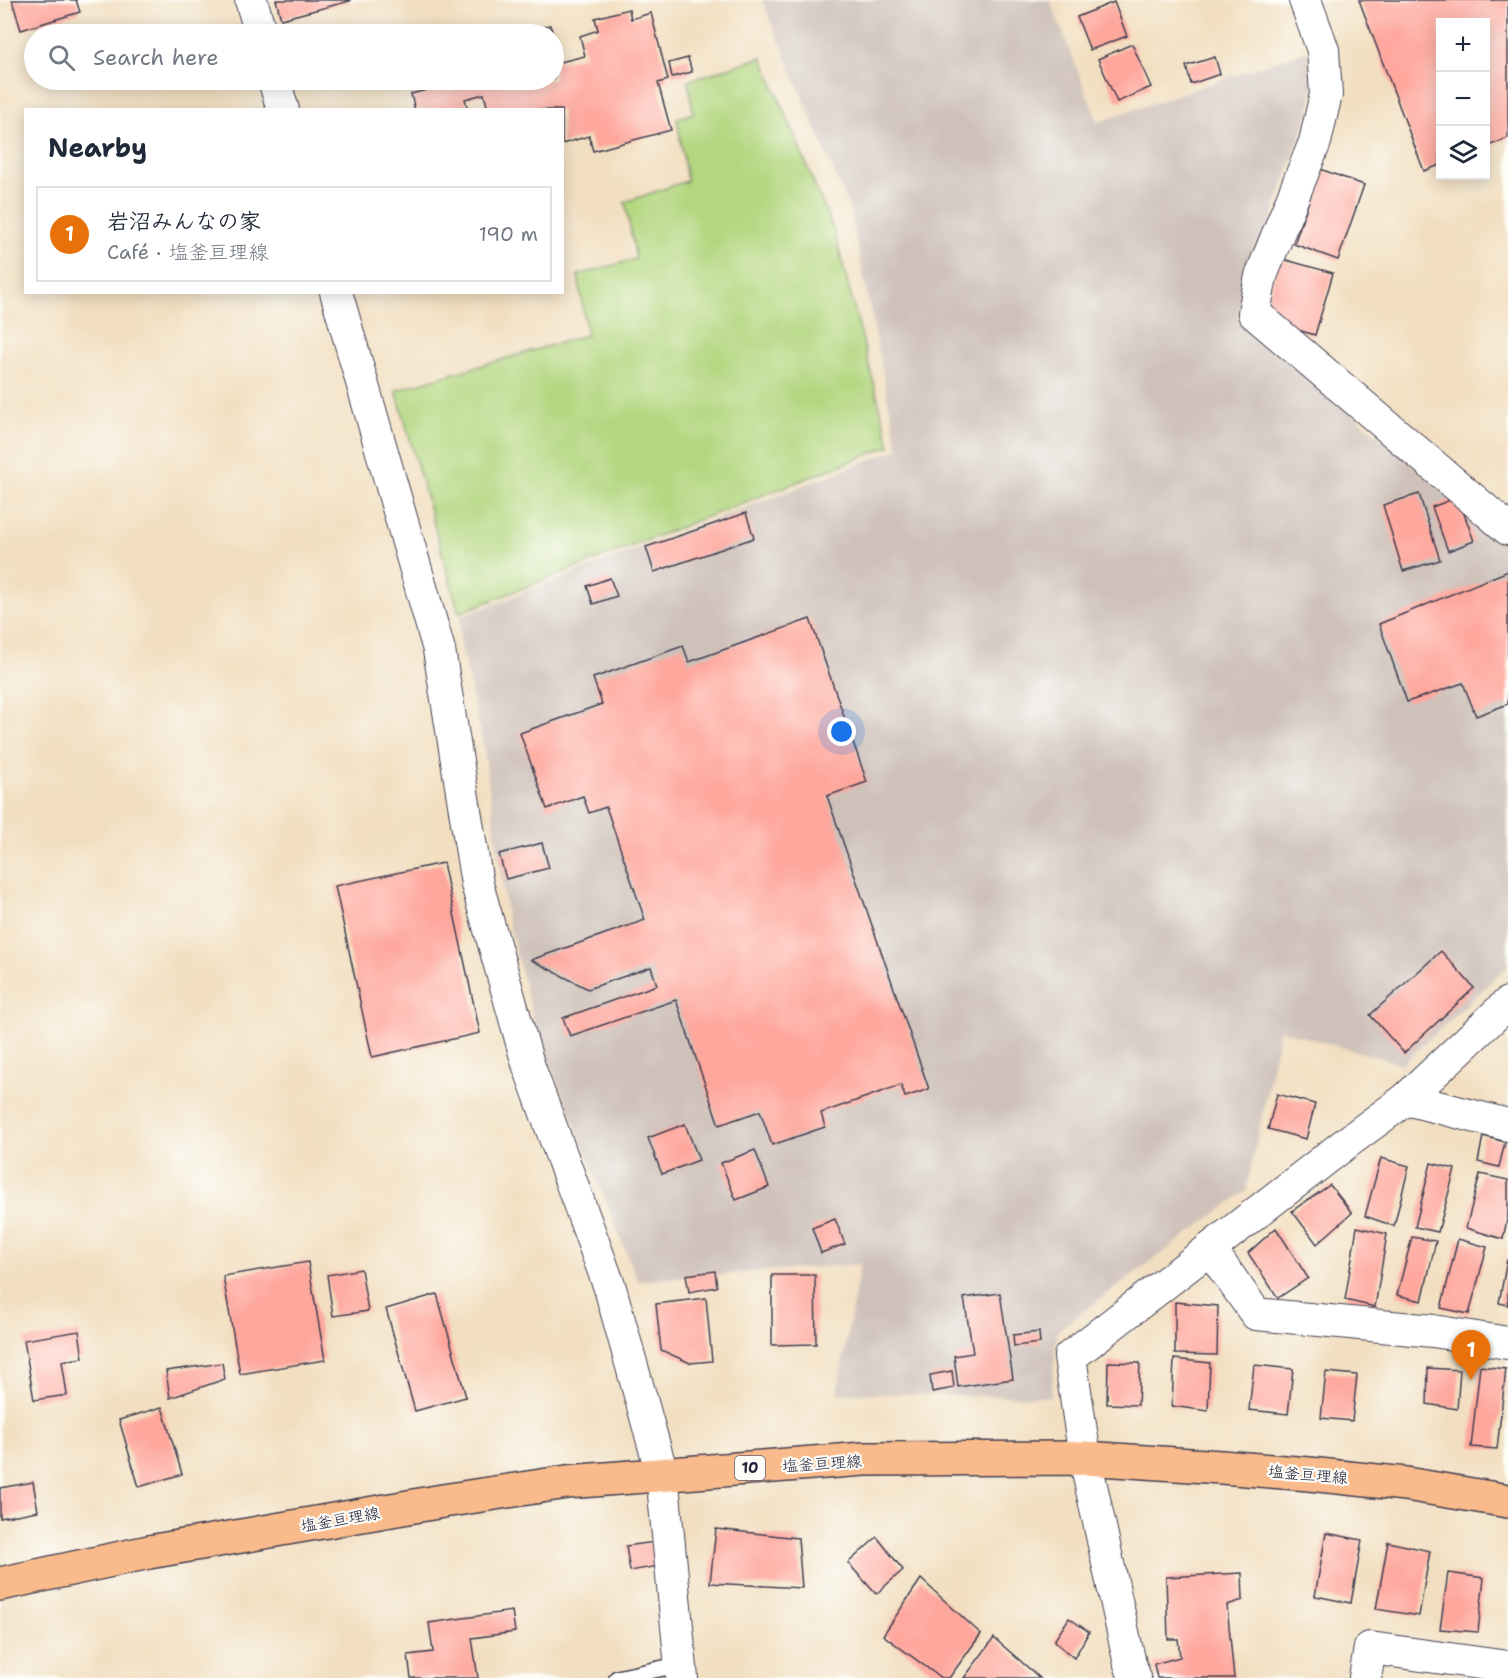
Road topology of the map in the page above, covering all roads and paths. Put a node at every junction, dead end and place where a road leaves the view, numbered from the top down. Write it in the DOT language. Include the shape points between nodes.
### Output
graph roads {
  1 [pos="251,0"];
  2 [pos="1305,0"];
  3 [pos="258,24"];
  4 [pos="277,90"];
  5 [pos="282,108"];
  6 [pos="337,294"];
  7 [pos="1508,529"];
  8 [pos="1508,1002"];
  9 [pos="1406,1099"];
  10 [pos="1508,1125"];
  11 [pos="1210,1249"];
  12 [pos="1508,1343"];
  13 [pos="1085,1458"];
  14 [pos="662,1474"];
  15 [pos="1508,1501"];
  16 [pos="0,1584"];
  17 [pos="1508,1667"];
  18 [pos="682,1671"];
  19 [pos="617,1678"];
  20 [pos="1135,1678"];
  21 [pos="1365,1678"];
  1 -- 3 [label="street"];
  2 -- 7 [label="street" via="1323,50 1326,94 1315,142 1261,276 1254,314"];
  4 -- 5 [label="street"];
  6 -- 14 [label="street" via="439,650 477,884 528,1064 610,1288"];
  8 -- 9 [label="street"];
  9 -- 10 [label="street"];
  9 -- 11 [label="street"];
  11 -- 12 [label="street" via="1256,1314 1433,1331"];
  11 -- 13 [label="street" via="1070,1357"];
  13 -- 14 [label="main road, 塩釜亘理線 / 10" via="864,1459"];
  13 -- 15 [label="main road, 塩釜亘理線 / 10" via="1309,1474"];
  13 -- 20 [label="street"];
  14 -- 16 [label="main road, 塩釜亘理線 / 10" via="567,1482 443,1501 149,1552"];
  14 -- 18 [label="street"];
  17 -- 21 [label="street" via="1370,1648"];
  18 -- 19 [label="lane"];
}
